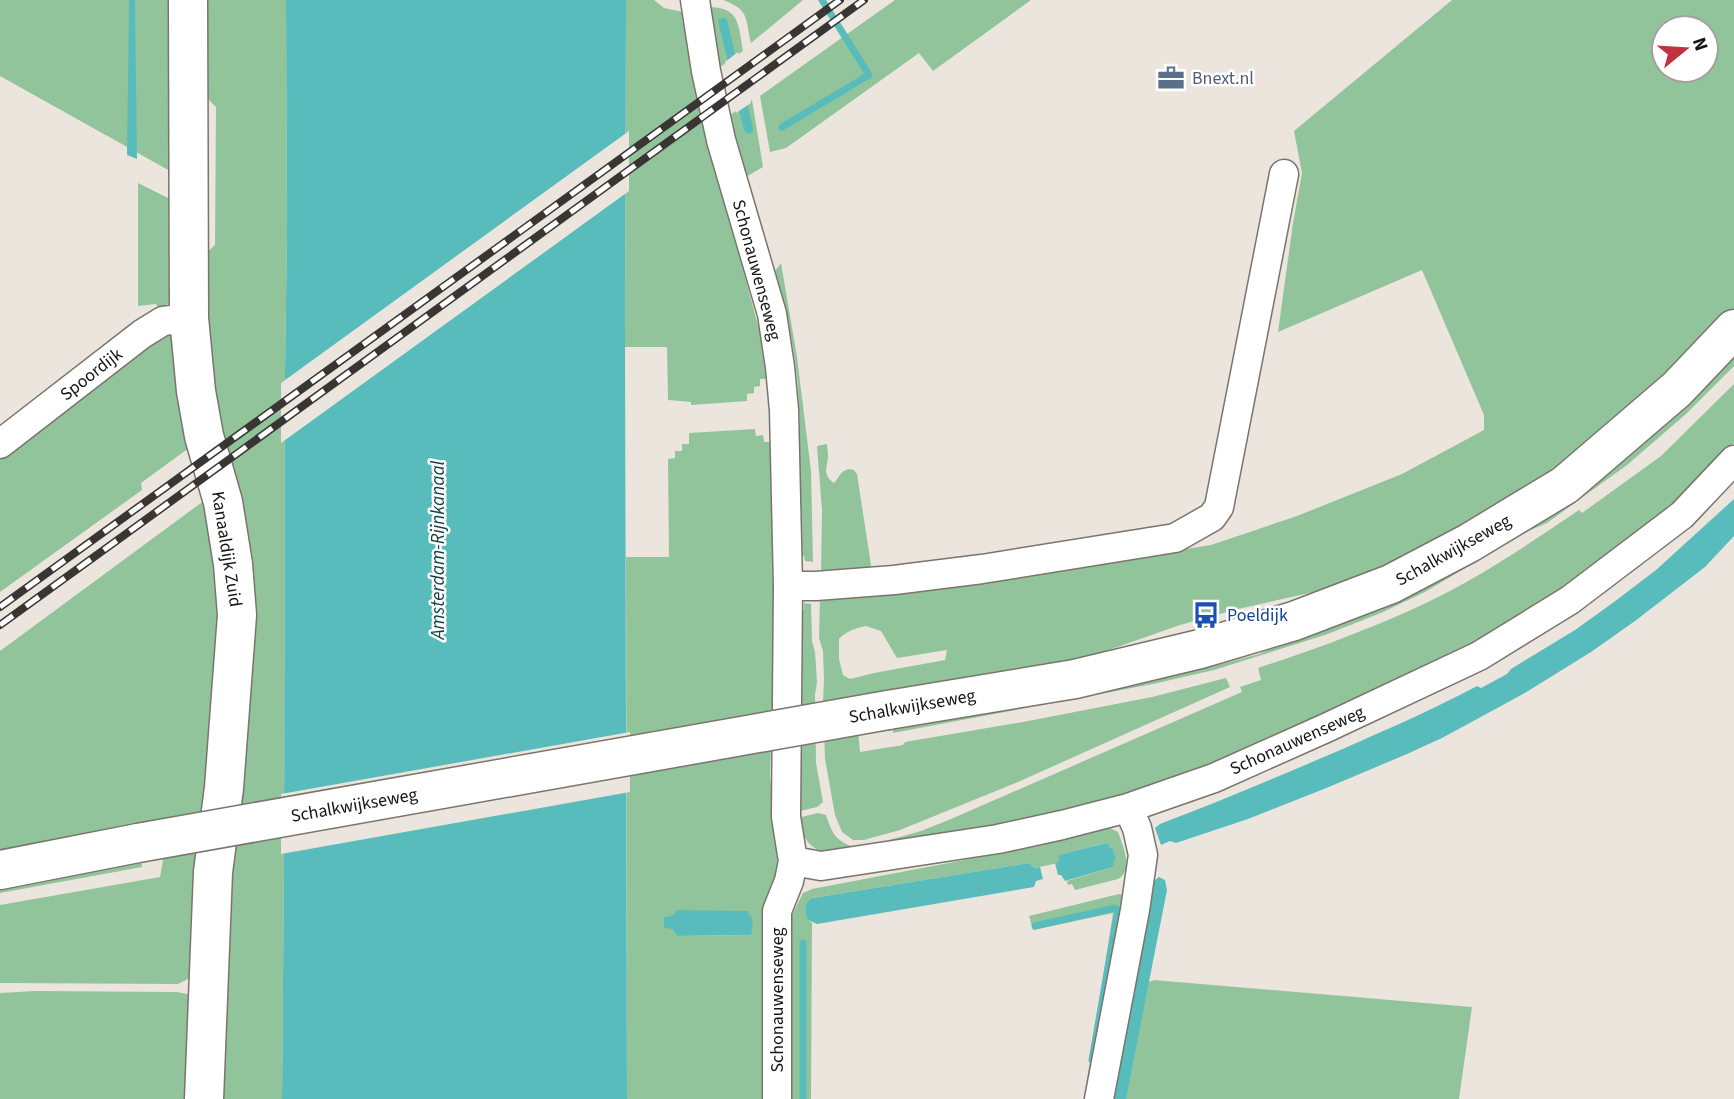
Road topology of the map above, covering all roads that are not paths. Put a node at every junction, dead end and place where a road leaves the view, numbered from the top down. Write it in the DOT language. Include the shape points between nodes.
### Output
graph roads {
  1 [pos="188,0"];
  2 [pos="695,0"];
  3 [pos="1284,174"];
  4 [pos="189,318"];
  5 [pos="1734,329"];
  6 [pos="0,444"];
  7 [pos="1734,460"];
  8 [pos="788,586"];
  9 [pos="1128,808"];
  10 [pos="793,861"];
  11 [pos="0,870"];
  12 [pos="204,1099"];
  13 [pos="777,1099"];
  14 [pos="1098,1099"];
  1 -- 4 [label="street, Kanaaldijk Zuid"];
  2 -- 8 [label="street, Schonauwenseweg" via="721,140 772,314 785,410"];
  3 -- 8 [label="street" via="1219,507 1212,517 1175,538 894,580"];
  4 -- 6 [label="street, Spoordijk" via="163,321 142,334"];
  4 -- 12 [label="street, Kanaaldijk Zuid" via="196,391 223,502 237,615 213,872"];
  5 -- 11 [label="street, Schalkwijkseweg, bridge" via="1676,389 1565,485 1391,584 1294,621 1075,679"];
  7 -- 9 [label="street, Schonauwenseweg" via="1682,515 1570,600 1479,656 1214,778"];
  8 -- 10 [label="street, Schonauwenseweg" via="786,817"];
  9 -- 10 [label="street, Schonauwenseweg" via="998,839 821,866"];
  9 -- 14 [label="street" via="1143,855"];
  10 -- 13 [label="street, Schonauwenseweg" via="777,911"];
}
